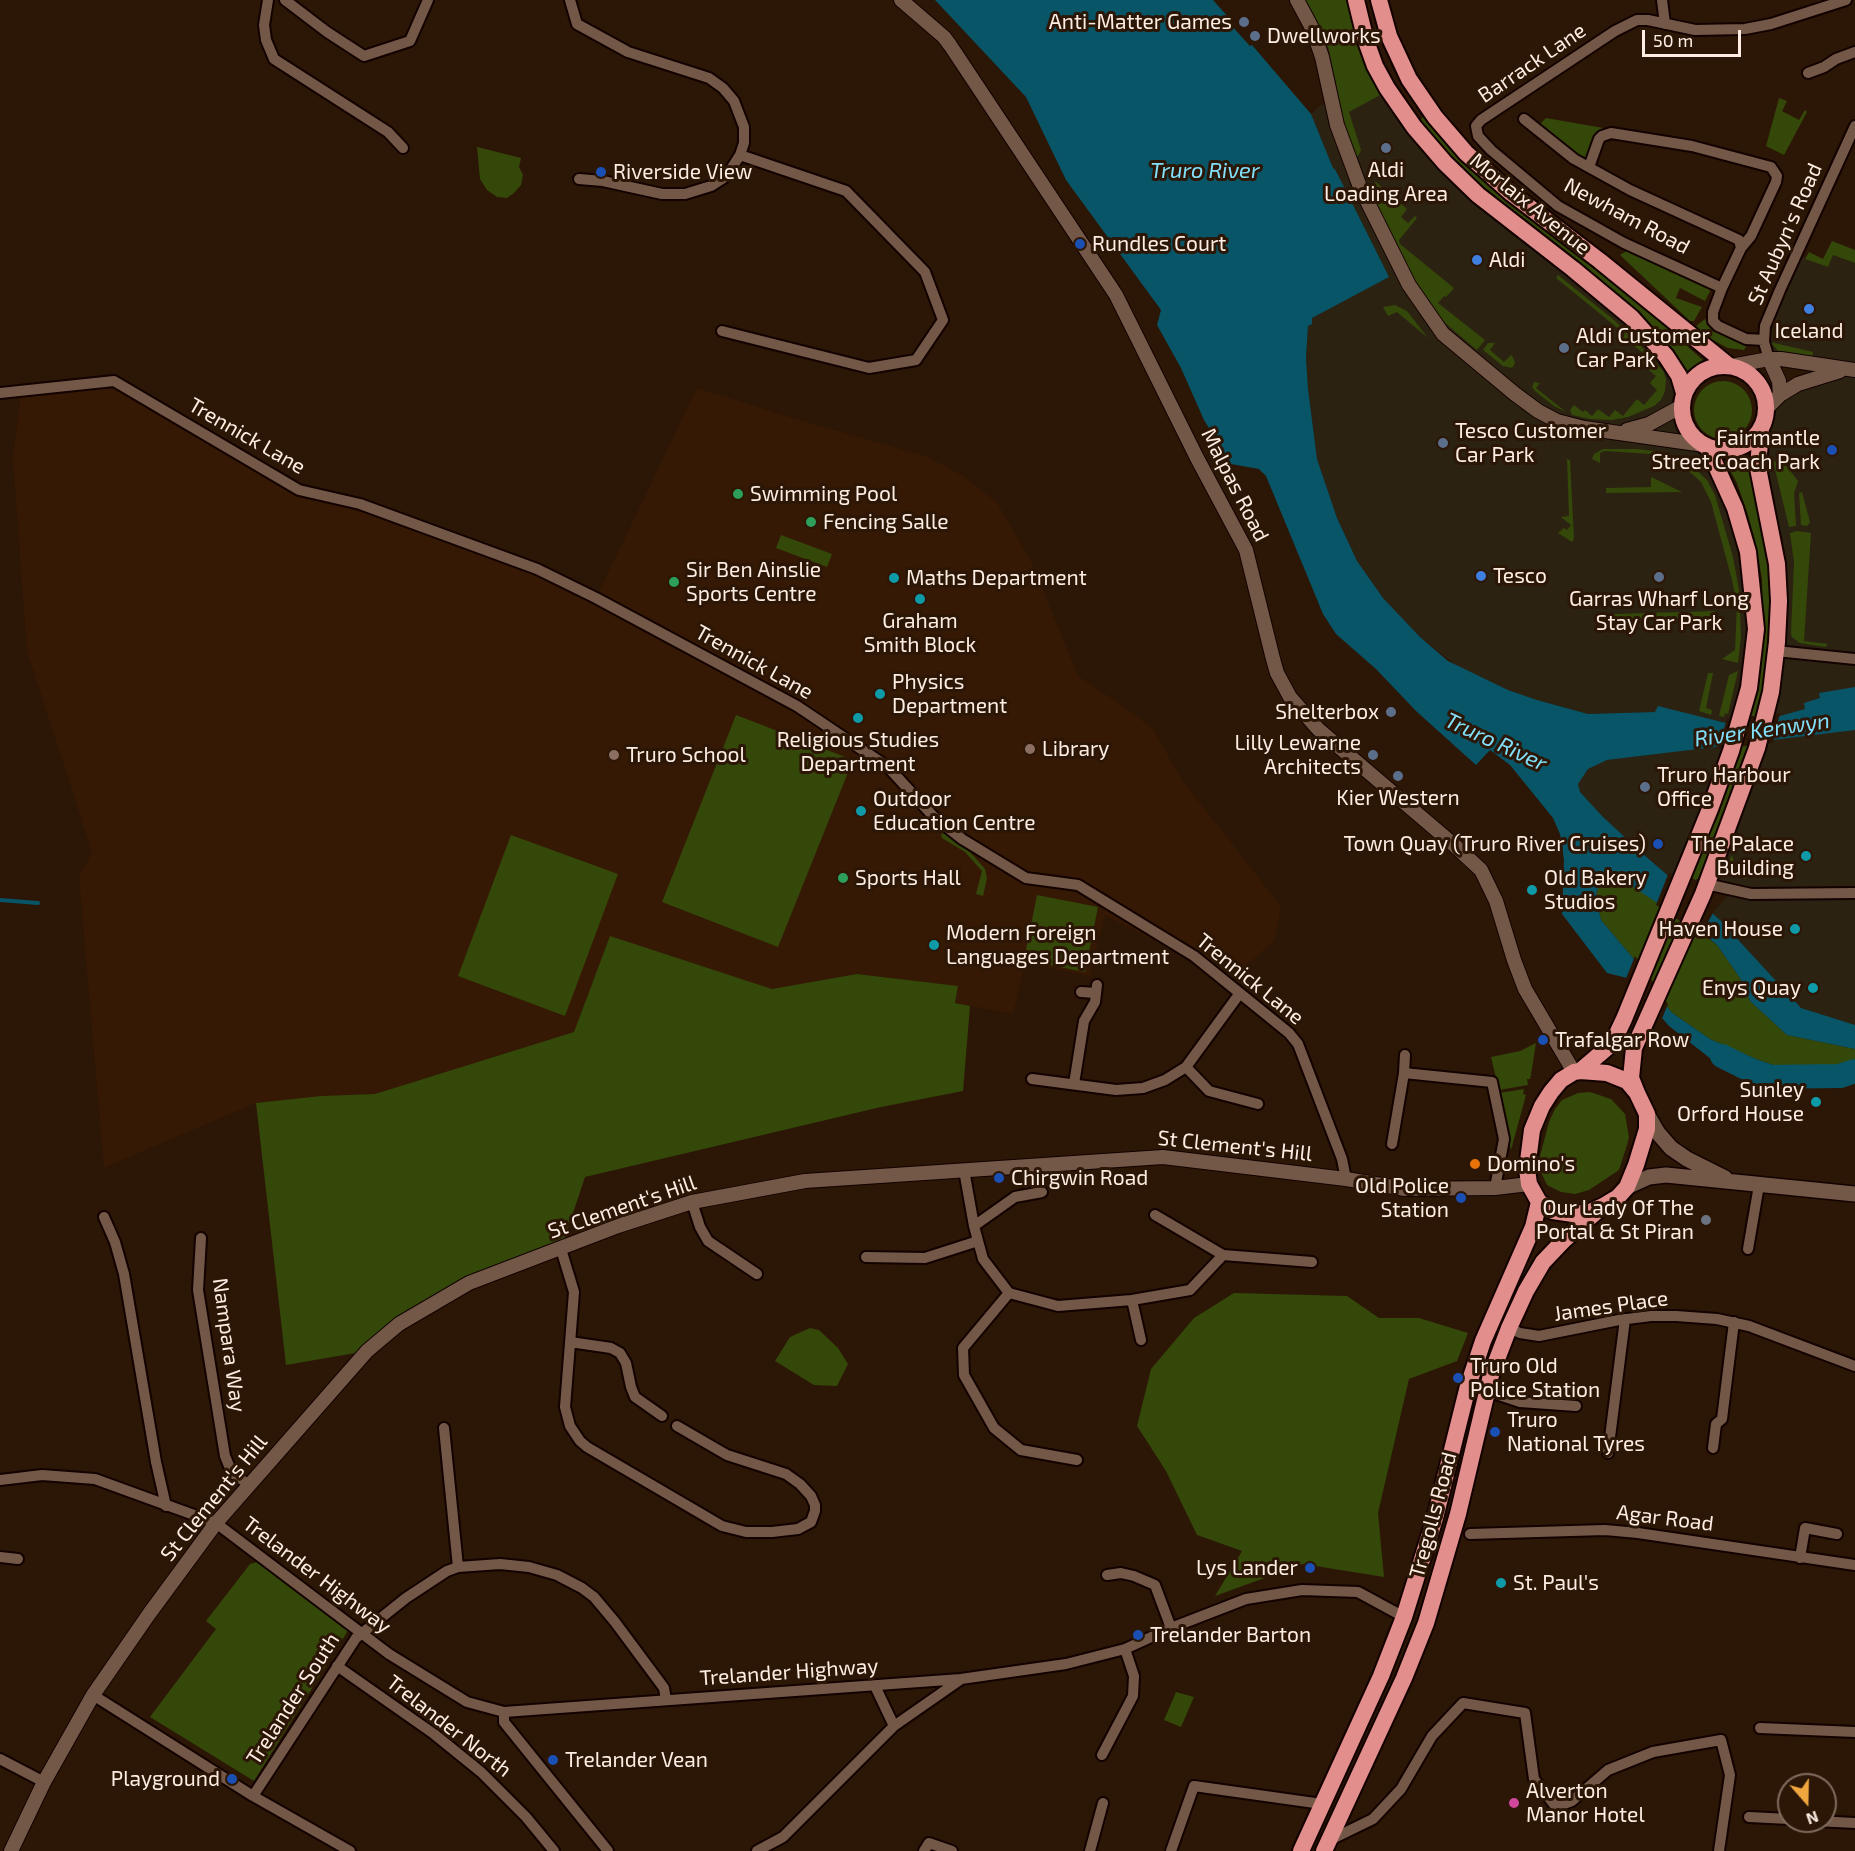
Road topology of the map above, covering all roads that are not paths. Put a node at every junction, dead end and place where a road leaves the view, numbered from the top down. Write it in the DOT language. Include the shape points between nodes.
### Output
graph roads {
  1 [pos="268,0"];
  2 [pos="285,0"];
  3 [pos="428,0"];
  4 [pos="570,0"];
  5 [pos="901,0"];
  6 [pos="1297,0"];
  7 [pos="1356,0"];
  8 [pos="1379,0"];
  9 [pos="1662,0"];
  10 [pos="1846,0"];
  11 [pos="1665,24"];
  12 [pos="1855,52"];
  13 [pos="1808,73"];
  14 [pos="1524,119"];
  15 [pos="1481,120"];
  16 [pos="1855,126"];
  17 [pos="404,148"];
  18 [pos="1850,149"];
  19 [pos="740,155"];
  20 [pos="1589,167"];
  21 [pos="579,179"];
  22 [pos="1741,248"];
  23 [pos="1722,288"];
  24 [pos="722,331"];
  25 [pos="1764,340"];
  26 [pos="1769,359"];
  27 [pos="1729,365"];
  28 [pos="1850,370"];
  29 [pos="0,393"];
  30 [pos="1780,395"];
  31 [pos="1683,400"];
  32 [pos="1766,409"];
  33 [pos="1761,428"];
  34 [pos="1616,432"];
  35 [pos="1705,446"];
  36 [pos="1776,651"];
  37 [pos="1855,659"];
  38 [pos="1705,889"];
  39 [pos="1855,893"];
  40 [pos="1081,992"];
  41 [pos="1240,993"];
  42 [pos="1405,1055"];
  43 [pos="1186,1067"];
  44 [pos="1577,1071"];
  45 [pos="1404,1072"];
  46 [pos="1032,1079"];
  47 [pos="1074,1084"];
  48 [pos="1637,1093"];
  49 [pos="1258,1104"];
  50 [pos="1647,1114"];
  51 [pos="1392,1144"];
  52 [pos="964,1170"];
  53 [pos="1346,1179"];
  54 [pos="1730,1181"];
  55 [pos="1529,1184"];
  56 [pos="1759,1185"];
  57 [pos="1627,1187"];
  58 [pos="1495,1188"];
  59 [pos="1041,1192"];
  60 [pos="1855,1194"];
  61 [pos="692,1202"];
  62 [pos="1539,1202"];
  63 [pos="1603,1206"];
  64 [pos="1155,1215"];
  65 [pos="104,1217"];
  66 [pos="974,1226"];
  67 [pos="201,1238"];
  68 [pos="978,1240"];
  69 [pos="561,1249"];
  70 [pos="1748,1249"];
  71 [pos="1223,1255"];
  72 [pos="866,1257"];
  73 [pos="1312,1262"];
  74 [pos="757,1274"];
  75 [pos="1009,1293"];
  76 [pos="1132,1300"];
  77 [pos="1625,1319"];
  78 [pos="1734,1322"];
  79 [pos="1509,1328"];
  80 [pos="1141,1340"];
  81 [pos="570,1341"];
  82 [pos="1855,1366"];
  83 [pos="1486,1391"];
  84 [pos="1576,1406"];
  85 [pos="662,1416"];
  86 [pos="677,1426"];
  87 [pos="444,1428"];
  88 [pos="1713,1448"];
  89 [pos="1608,1453"];
  90 [pos="1077,1460"];
  91 [pos="0,1480"];
  92 [pos="248,1484"];
  93 [pos="166,1506"];
  94 [pos="1458,1514"];
  95 [pos="216,1523"];
  96 [pos="1470,1534"];
  97 [pos="1838,1534"];
  98 [pos="0,1557"];
  99 [pos="1800,1558"];
  100 [pos="18,1559"];
  101 [pos="1855,1565"];
  102 [pos="458,1567"];
  103 [pos="1107,1575"];
  104 [pos="1404,1617"];
  105 [pos="1172,1628"];
  106 [pos="361,1634"];
  107 [pos="1125,1649"];
  108 [pos="337,1666"];
  109 [pos="962,1679"];
  110 [pos="875,1686"];
  111 [pos="93,1695"];
  112 [pos="666,1700"];
  113 [pos="504,1712"];
  114 [pos="894,1726"];
  115 [pos="1760,1728"];
  116 [pos="1855,1731"];
  117 [pos="1102,1755"];
  118 [pos="0,1759"];
  119 [pos="44,1782"];
  120 [pos="253,1796"];
  121 [pos="1103,1803"];
  122 [pos="1322,1804"];
  123 [pos="1749,1817"];
  124 [pos="1777,1818"];
  125 [pos="1837,1823"];
  126 [pos="1855,1824"];
  127 [pos="1326,1846"];
  128 [pos="11,1851"];
  129 [pos="350,1851"];
  130 [pos="555,1851"];
  131 [pos="609,1851"];
  132 [pos="757,1851"];
  133 [pos="924,1851"];
  134 [pos="952,1851"];
  135 [pos="1090,1851"];
  136 [pos="1171,1851"];
  137 [pos="1301,1851"];
  138 [pos="1719,1851"];
  1 -- 17 [label="street" via="264,25 274,59 388,132"];
  2 -- 3 [label="street" via="364,56 410,41"];
  4 -- 19 [label="street" via="577,24 628,52 709,78 723,88 734,101 744,127"];
  5 -- 44 [label="street, Malpas Road" via="950,45 1116,295 1246,550 1277,673 1290,697 1318,729 1481,870 1496,901 1525,989"];
  6 -- 34 [label="street" via="1320,51 1344,148 1365,200 1419,302 1443,334 1548,417 1574,427"];
  7 -- 31 [label="highway, Morlaix Avenue" via="1375,66 1414,127 1478,195 1632,318 1680,376"];
  8 -- 27 [label="highway, Morlaix Avenue" via="1389,36 1409,79 1466,153"];
  9 -- 11 [label="street"];
  10 -- 11 [label="street, Barrack Lane" via="1745,29 1706,31"];
  11 -- 15 [label="street, Barrack Lane" via="1643,19 1630,22"];
  12 -- 13 [label="street"];
  14 -- 20 [label="street, Newham Road" via="1566,154"];
  15 -- 23 [label="street, Newham Road" via="1475,129 1480,139 1558,206 1624,243"];
  16 -- 18 [label="street, St Aubyn's Road"];
  18 -- 25 [label="street, St Aubyn's Road" via="1780,290 1765,326"];
  19 -- 21 [label="street" via="725,177 685,194 662,194"];
  19 -- 24 [label="street" via="846,191 925,272 943,320 916,360 869,368"];
  20 -- 22 [label="street, Newham Road" via="1737,239"];
  20 -- 22 [label="street, Newham Road" via="1599,139 1611,133 1692,146 1770,167 1776,173 1776,182 1751,236"];
  22 -- 23 [label="street, Newham Road"];
  23 -- 25 [label="street, Newham Road" via="1713,312 1716,324 1746,339"];
  25 -- 26 [label="street, St Aubyn's Road"];
  26 -- 27 [label="street"];
  26 -- 28 [label="street"];
  26 -- 30 [label="street" via="1779,381"];
  27 -- 31 [label="highway" via="1696,376"];
  27 -- 32 [label="highway" via="1750,374 1759,384"];
  28 -- 30 [label="street" via="1798,384"];
  29 -- 41 [label="street, Trennick Lane" via="114,381 298,490 360,504 537,569 797,706 880,760 933,816 962,839 1026,878 1078,885 1194,956"];
  30 -- 32 [label="street"];
  31 -- 34 [label="street" via="1648,424"];
  31 -- 35 [label="highway" via="1685,424"];
  32 -- 33 [label="highway"];
  33 -- 35 [label="highway" via="1755,437 1737,448"];
  33 -- 36 [label="highway" via="1758,468 1777,564"];
  34 -- 35 [label="street"];
  35 -- 44 [label="highway" via="1736,508 1748,552 1755,644 1749,688 1731,751 1624,1019 1608,1047"];
  36 -- 37 [label="street"];
  36 -- 38 [label="highway" via="1757,748"];
  38 -- 39 [label="street" via="1751,894"];
  38 -- 48 [label="highway" via="1634,1048 1630,1072"];
  40 -- 47 [label="street" via="1096,989 1095,1002 1084,1022"];
  41 -- 43 [label="street"];
  41 -- 53 [label="street, Trennick Lane" via="1298,1044"];
  42 -- 45 [label="street"];
  43 -- 47 [label="street" via="1143,1088 1116,1090"];
  43 -- 49 [label="street" via="1209,1091"];
  44 -- 48 [label="highway" via="1607,1073 1627,1081"];
  44 -- 55 [label="highway" via="1561,1080 1551,1092 1532,1130"];
  45 -- 51 [label="street"];
  45 -- 58 [label="street" via="1492,1082 1504,1139"];
  46 -- 47 [label="street"];
  48 -- 50 [label="highway"];
  50 -- 54 [label="main road" via="1671,1148"];
  50 -- 57 [label="highway" via="1644,1143"];
  52 -- 53 [label="street, St Clement's Hill" via="1163,1157"];
  52 -- 61 [label="street, St Clement's Hill" via="805,1181"];
  52 -- 66 [label="street"];
  53 -- 58 [label="street, St Clement's Hill" via="1405,1189"];
  54 -- 56 [label="main road"];
  54 -- 57 [label="main road" via="1666,1175 1649,1177"];
  55 -- 58 [label="street, St Clement's Hill"];
  55 -- 62 [label="highway"];
  56 -- 60 [label="main road"];
  56 -- 70 [label="street"];
  57 -- 63 [label="highway"];
  59 -- 66 [label="street" via="1015,1197"];
  61 -- 69 [label="street, St Clement's Hill"];
  61 -- 74 [label="street" via="708,1241"];
  62 -- 63 [label="highway" via="1553,1211 1573,1214"];
  62 -- 104 [label="highway, Tregolls Road" via="1533,1227 1483,1341 1468,1386 1435,1518"];
  63 -- 79 [label="highway, Tregolls Road" via="1543,1262"];
  64 -- 71 [label="street"];
  65 -- 93 [label="street" via="124,1274"];
  66 -- 68 [label="street"];
  67 -- 92 [label="street, Nampara Way" via="198,1290 225,1456 232,1473"];
  68 -- 72 [label="street" via="925,1258"];
  68 -- 75 [label="street" via="983,1259"];
  69 -- 81 [label="street" via="574,1292"];
  69 -- 92 [label="street, St Clement's Hill" via="469,1283 399,1324 367,1351"];
  71 -- 73 [label="street"];
  71 -- 76 [label="street" via="1190,1290"];
  75 -- 76 [label="street" via="1058,1306"];
  75 -- 90 [label="street" via="963,1348 964,1375 994,1428 1021,1450"];
  76 -- 80 [label="street"];
  77 -- 78 [label="street, James Place" via="1676,1316"];
  77 -- 79 [label="street, James Place" via="1544,1335"];
  77 -- 89 [label="street"];
  78 -- 82 [label="street, James Place"];
  78 -- 88 [label="street" via="1722,1419 1716,1424"];
  79 -- 83 [label="highway, Tregolls Road"];
  81 -- 85 [label="street" via="620,1353 635,1396"];
  81 -- 86 [label="street" via="567,1417 574,1434 587,1447 723,1526 746,1532 772,1532 811,1522 813,1501 793,1479 727,1455"];
  83 -- 84 [label="street" via="1520,1402"];
  83 -- 94 [label="highway, Tregolls Road"];
  87 -- 102 [label="street"];
  91 -- 93 [label="street, Trelander Highway" via="42,1475 95,1479"];
  92 -- 95 [label="street, St Clement's Hill"];
  93 -- 95 [label="street, Trelander Highway"];
  94 -- 104 [label="highway" via="1440,1542 1414,1618"];
  94 -- 127 [label="highway, Tregolls Road" via="1422,1634"];
  95 -- 106 [label="street, Trelander Highway"];
  95 -- 111 [label="street, St Clement's Hill"];
  96 -- 99 [label="street, Agar Road" via="1605,1530"];
  97 -- 99 [label="street" via="1805,1528"];
  98 -- 100 [label="street"];
  99 -- 101 [label="street, Agar Road"];
  102 -- 106 [label="street, Trelander South" via="406,1598"];
  102 -- 112 [label="street, Trelander South" via="529,1566 582,1588 615,1622 664,1688"];
  103 -- 105 [label="street" via="1134,1576 1155,1585"];
  104 -- 105 [label="street, Trelander Highway" via="1358,1592 1302,1590 1246,1599"];
  104 -- 122 [label="highway, Tregolls Road"];
  105 -- 107 [label="street, Trelander Highway"];
  106 -- 108 [label="street, Trelander South"];
  106 -- 113 [label="street, Trelander Highway" via="455,1695 480,1707"];
  107 -- 109 [label="street, Trelander Highway" via="1066,1664"];
  107 -- 117 [label="street" via="1134,1676 1133,1696"];
  108 -- 120 [label="street, Trelander South"];
  108 -- 130 [label="street, Trelander North" via="481,1772"];
  109 -- 110 [label="street, Trelander Highway"];
  109 -- 114 [label="street"];
  110 -- 112 [label="street, Trelander Highway"];
  110 -- 114 [label="street"];
  111 -- 119 [label="street, St Clement's Hill"];
  111 -- 120 [label="street"];
  112 -- 113 [label="street, Trelander Highway"];
  113 -- 131 [label="street, Trelander North" via="504,1722"];
  114 -- 132 [label="street" via="783,1838"];
  115 -- 116 [label="street"];
  118 -- 119 [label="street"];
  119 -- 128 [label="street, St Clement's Hill"];
  120 -- 129 [label="street"];
  121 -- 135 [label="street"];
  122 -- 136 [label="street" via="1194,1786"];
  122 -- 137 [label="highway, Tregolls Road"];
  123 -- 124 [label="street"];
  125 -- 126 [label="street"];
  127 -- 138 [label="street" via="1373,1819 1401,1790 1432,1736 1463,1704 1525,1713 1534,1779 1556,1807 1572,1802 1608,1770 1653,1752 1721,1740 1730,1775"];
  133 -- 134 [label="street" via="929,1843"];
}
